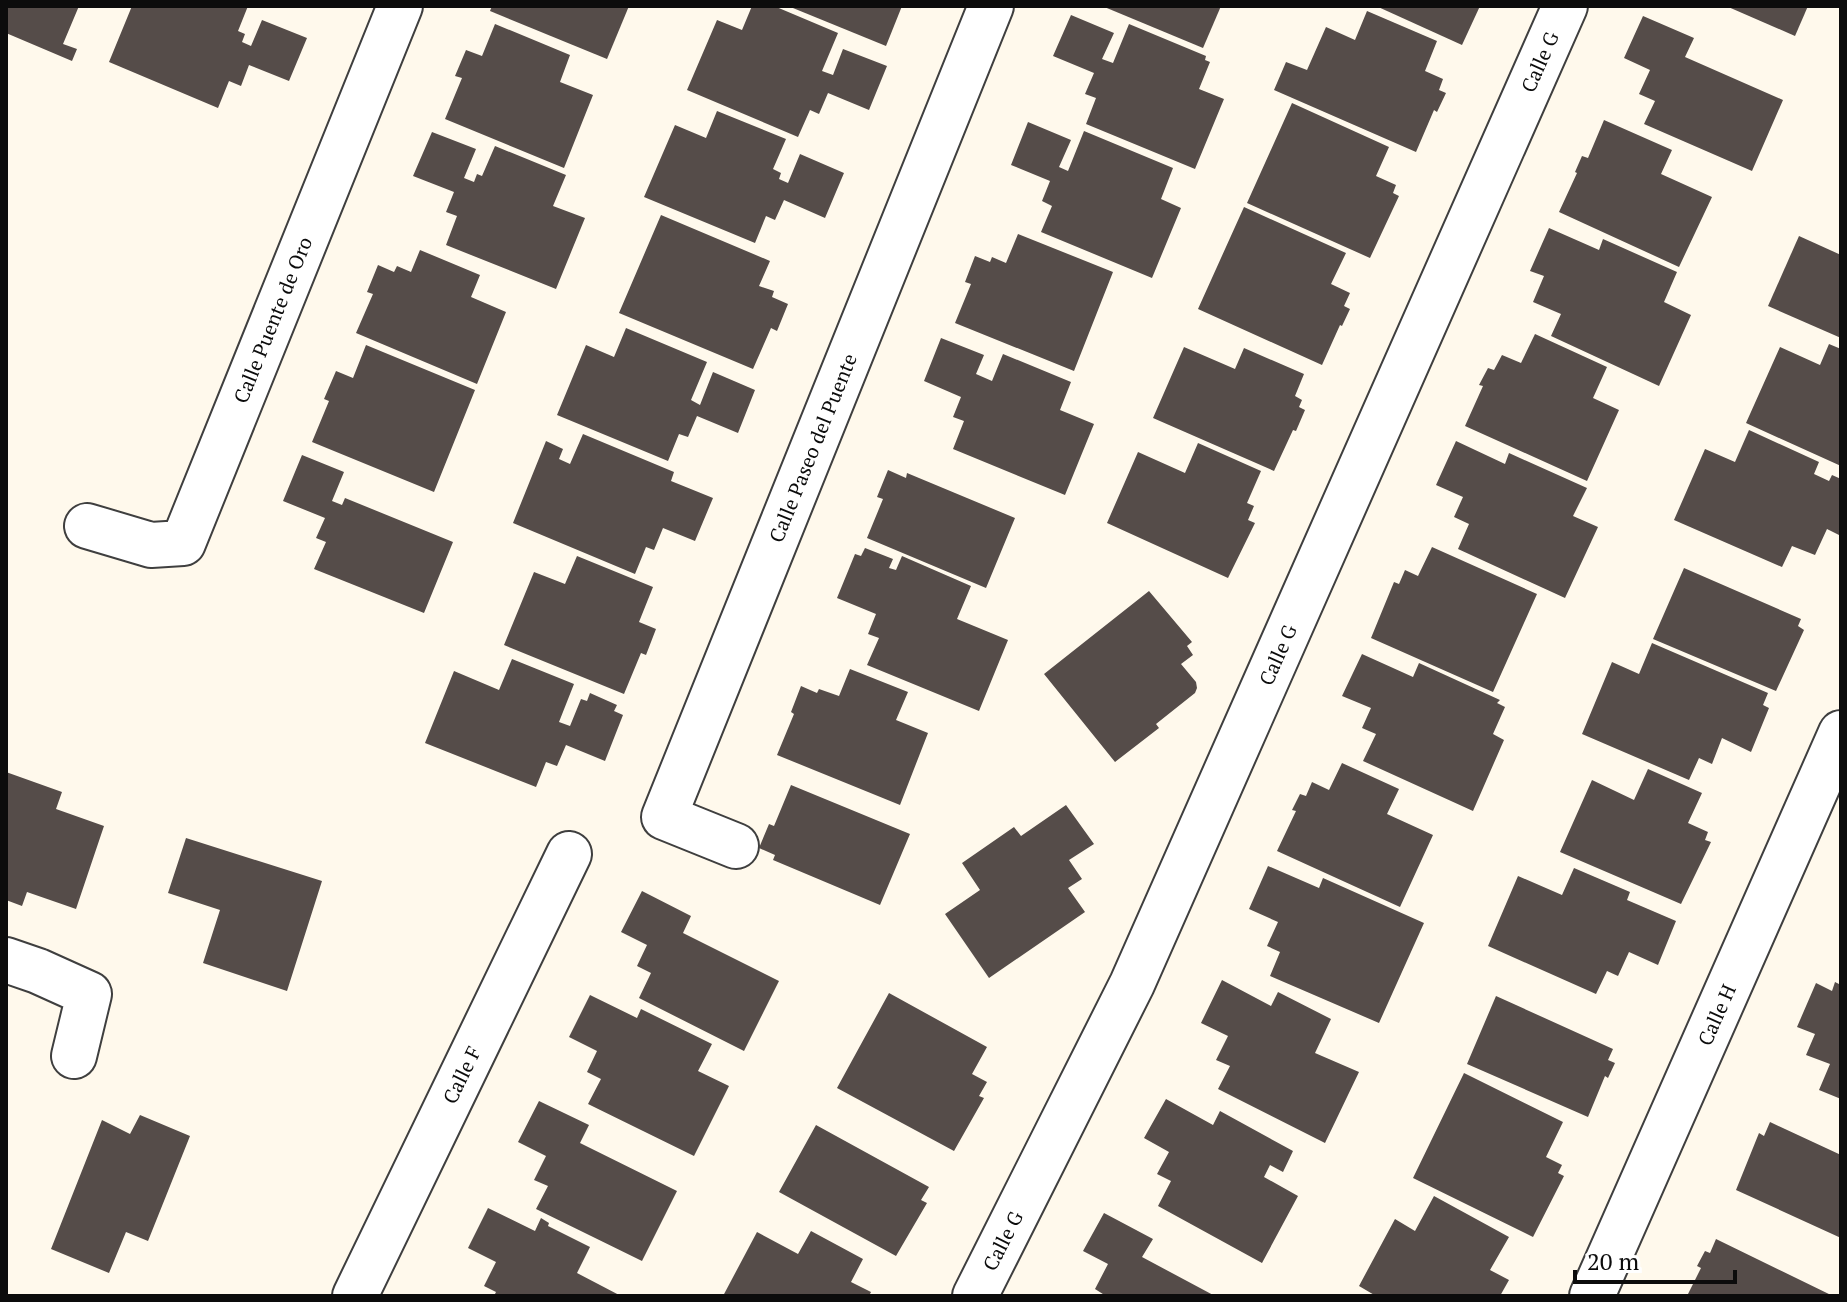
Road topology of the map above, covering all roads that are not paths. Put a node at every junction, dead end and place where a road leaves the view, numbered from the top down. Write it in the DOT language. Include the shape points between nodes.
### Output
graph roads {
  1 [pos="400,6"];
  2 [pos="991,6"];
  3 [pos="1565,6"];
  4 [pos="87,526"];
  5 [pos="1841,733"];
  6 [pos="736,846"];
  7 [pos="569,854"];
  8 [pos="6,960"];
  9 [pos="74,1056"];
  10 [pos="355,1296"];
  11 [pos="975,1296"];
  12 [pos="1592,1296"];
  1 -- 4 [label="street, Calle Puente de Oro" via="183,543 151,545"];
  2 -- 6 [label="street, Calle Paseo del Puente" via="664,817"];
  3 -- 11 [label="street, Calle G" via="1132,984"];
  5 -- 12 [label="street, Calle H"];
  7 -- 10 [label="street, Calle F"];
  8 -- 9 [label="street" via="89,994"];
}
